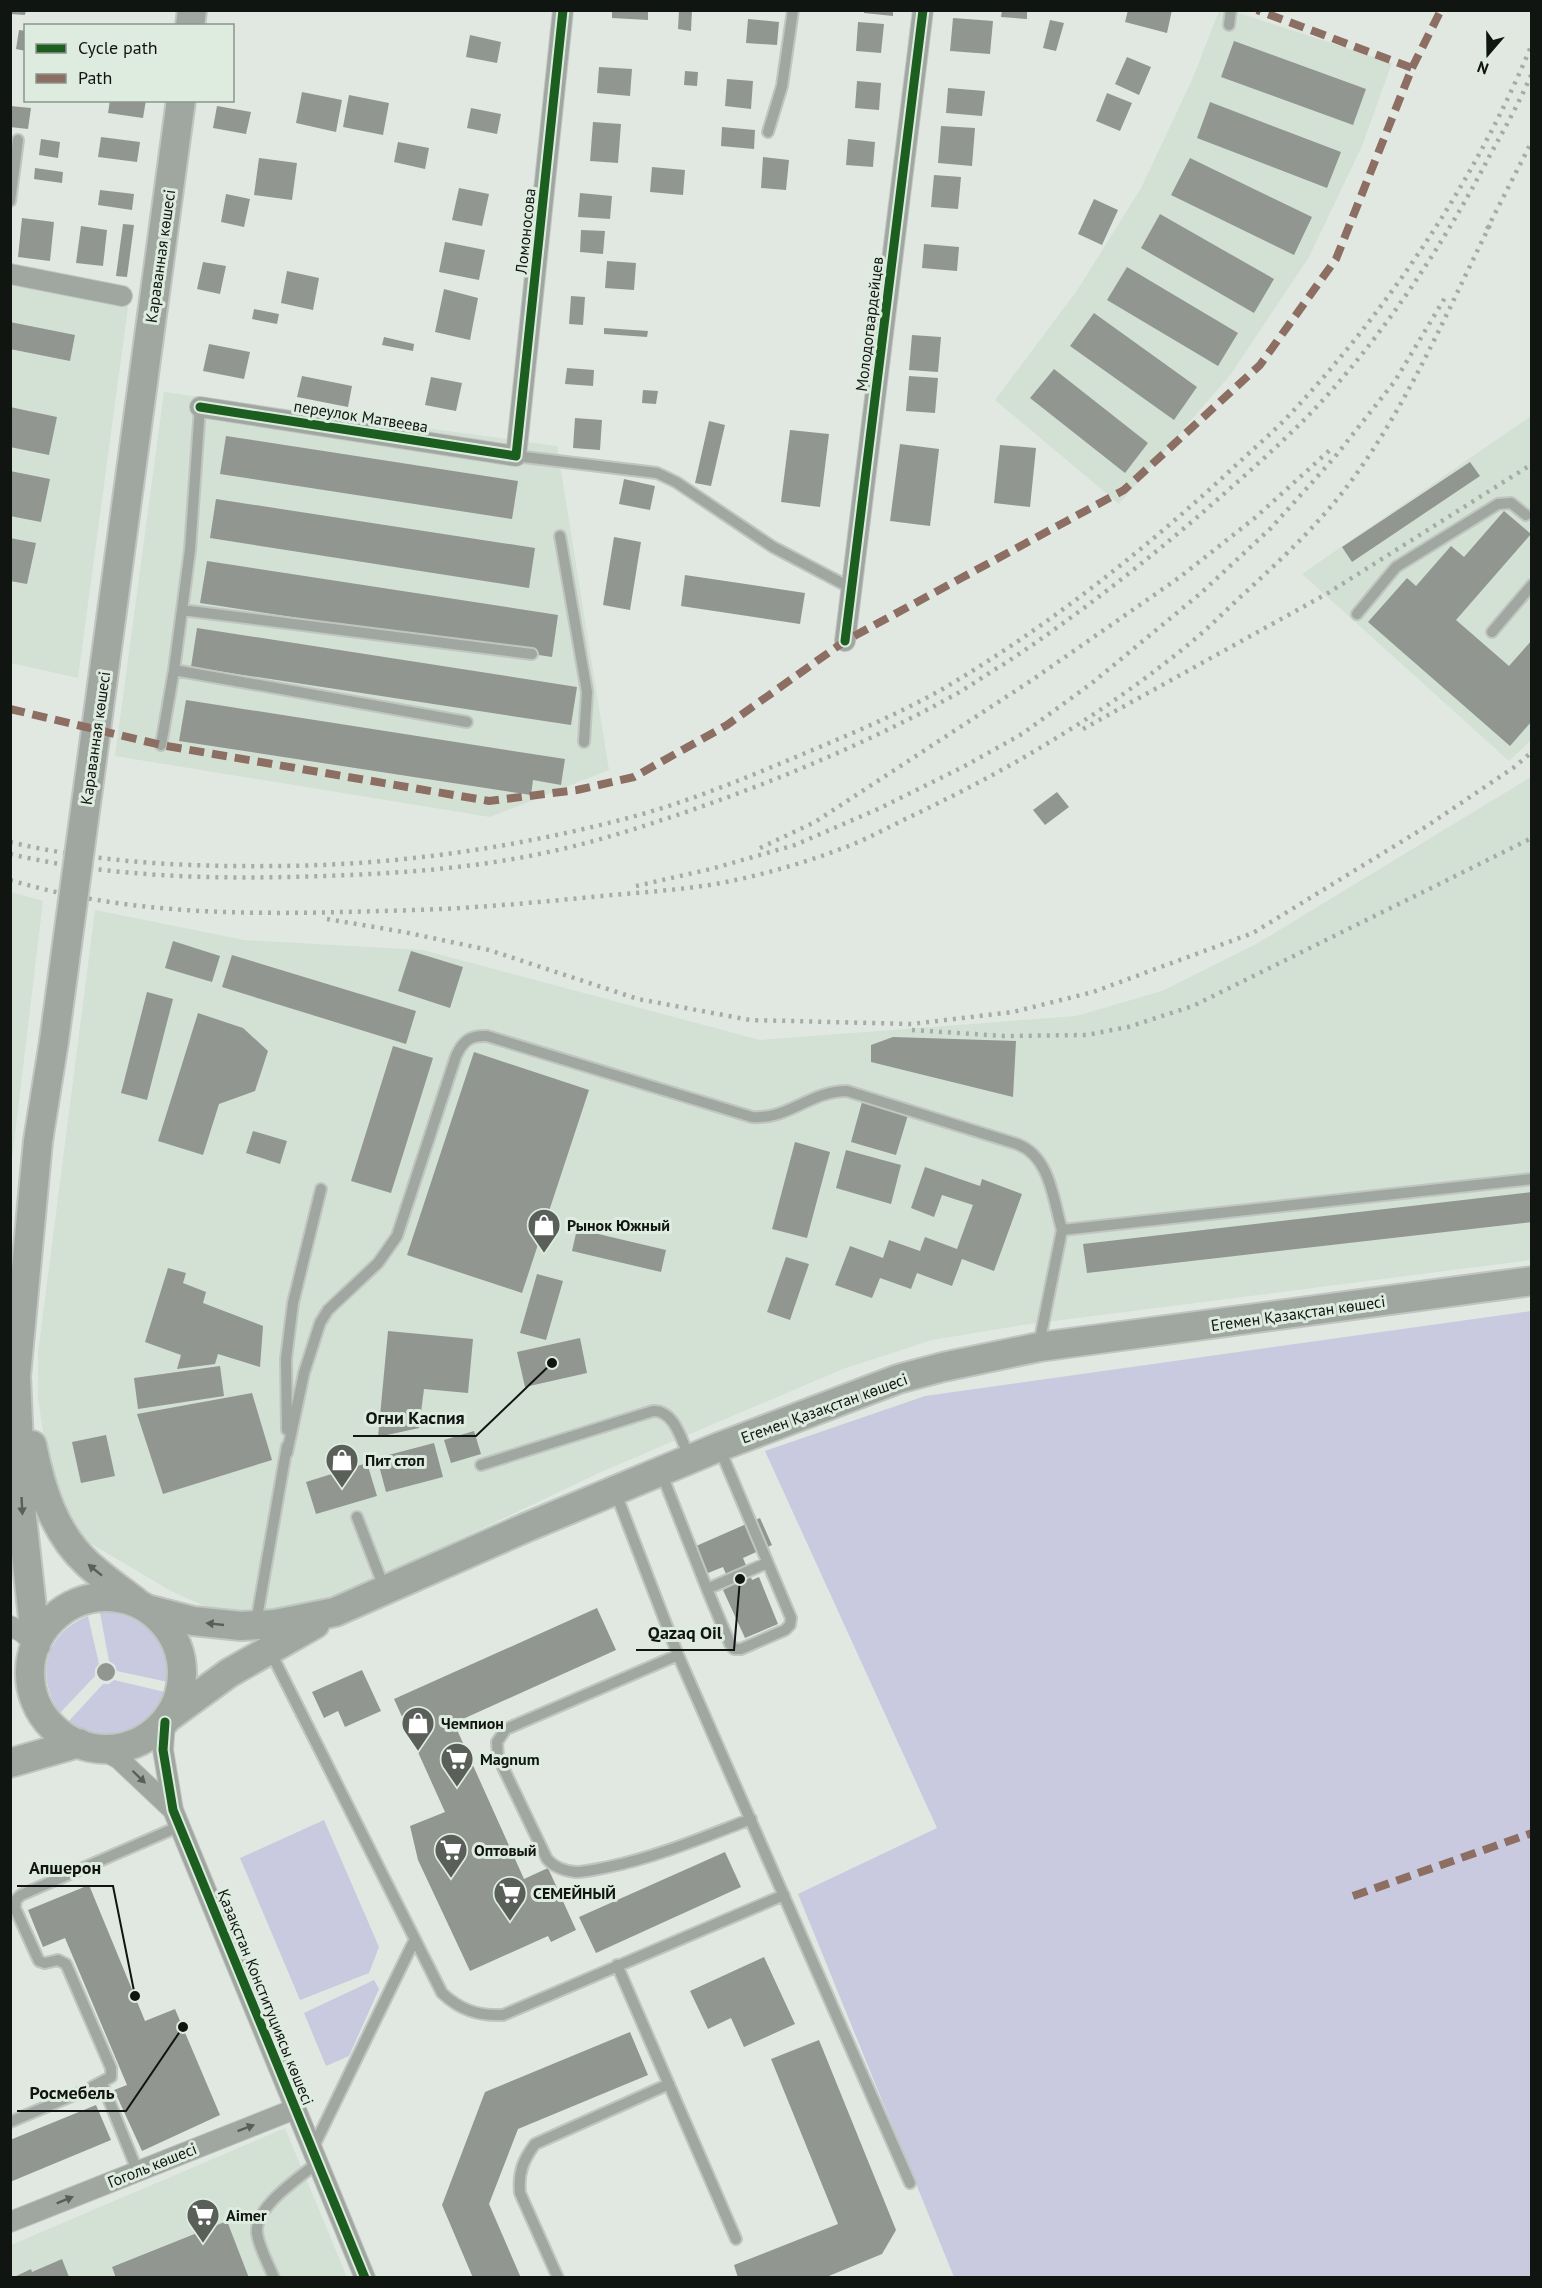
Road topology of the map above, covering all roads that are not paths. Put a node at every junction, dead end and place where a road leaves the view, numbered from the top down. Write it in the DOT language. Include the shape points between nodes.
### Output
graph roads {
  1 [pos="563,10"];
  2 [pos="793,10"];
  3 [pos="923,10"];
  4 [pos="1232,10"];
  5 [pos="1229,25"];
  6 [pos="181,102"];
  7 [pos="768,132"];
  8 [pos="18,140"];
  9 [pos="10,201"];
  10 [pos="10,274"];
  11 [pos="122,296"];
  12 [pos="200,407"];
  13 [pos="516,456"];
  14 [pos="1530,515"];
  15 [pos="560,536"];
  16 [pos="1532,585"];
  17 [pos="851,588"];
  18 [pos="182,610"];
  19 [pos="1357,614"];
  20 [pos="1492,632"];
  21 [pos="845,641"];
  22 [pos="532,654"];
  23 [pos="174,670"];
  24 [pos="467,722"];
  25 [pos="584,742"];
  26 [pos="161,745"];
  27 [pos="1532,1179"];
  28 [pos="321,1189"];
  29 [pos="1062,1230"];
  30 [pos="1532,1281"];
  31 [pos="1039,1347"];
  32 [pos="16,1376"];
  33 [pos="719,1447"];
  34 [pos="287,1453"];
  35 [pos="690,1459"];
  36 [pos="481,1465"];
  37 [pos="660,1472"];
  38 [pos="615,1491"];
  39 [pos="357,1517"];
  40 [pos="767,1563"];
  41 [pos="707,1589"];
  42 [pos="385,1590"];
  43 [pos="144,1608"];
  44 [pos="30,1632"];
  45 [pos="263,1638"];
  46 [pos="678,1655"];
  47 [pos="10,1694"];
  48 [pos="166,1720"];
  49 [pos="90,1746"];
  50 [pos="10,1763"];
  51 [pos="176,1818"];
  52 [pos="751,1820"];
  53 [pos="784,1895"];
  54 [pos="415,1939"];
  55 [pos="617,1965"];
  56 [pos="669,2084"];
  57 [pos="81,2092"];
  58 [pos="295,2109"];
  59 [pos="10,2122"];
  60 [pos="315,2156"];
  61 [pos="137,2170"];
  62 [pos="910,2183"];
  63 [pos="10,2222"];
  64 [pos="736,2238"];
  65 [pos="274,2277"];
  66 [pos="365,2277"];
  67 [pos="558,2277"];
  1 -- 13 [label="street, Ломоносова"];
  2 -- 7 [label="lane" via="782,86"];
  3 -- 17 [label="street, Молодогвардейцев"];
  4 -- 5 [label="lane"];
  6 -- 32 [label="main road, Караванная көшесі, bridge" via="38,1141"];
  8 -- 9 [label="lane"];
  10 -- 11 [label="street"];
  12 -- 13 [label="street, переулок Матвеева"];
  12 -- 18 [label="lane"];
  13 -- 17 [label="lane" via="657,472 773,547"];
  14 -- 19 [label="lane" via="1511,503 1498,504 1396,567"];
  15 -- 25 [label="lane" via="587,692"];
  16 -- 20 [label="lane"];
  17 -- 21 [label="street, Молодогвардейцев"];
  18 -- 22 [label="lane"];
  18 -- 23 [label="lane"];
  23 -- 24 [label="lane"];
  23 -- 26 [label="lane"];
  27 -- 29 [label="lane"];
  28 -- 34 [label="lane" via="293,1303 286,1359"];
  29 -- 31 [label="lane"];
  29 -- 34 [label="lane" via="1041,1161 1027,1148 1005,1140 847,1091 823,1093 772,1116 752,1117 477,1036 467,1039 456,1056 397,1236 378,1263 328,1310 320,1323 304,1373"];
  30 -- 31 [label="main road, Егемен Қазақстан көшесі"];
  31 -- 33 [label="main road, Егемен Қазақстан көшесі" via="898,1379"];
  43 -- 32 [label="main road, Караванная көшесі, one-way" via="87,1563 61,1532 39,1480"];
  32 -- 44 [label="main road, Караванная көшесі, one-way"];
  33 -- 35 [label="main road, Егемен Қазақстан көшесі"];
  33 -- 40 [label="lane"];
  34 -- 45 [label="lane" via="268,1546"];
  35 -- 36 [label="lane" via="672,1420 660,1410 653,1410"];
  35 -- 37 [label="main road, Егемен Қазақстан көшесі"];
  37 -- 38 [label="main road, Егемен Қазақстан көшесі"];
  37 -- 41 [label="lane"];
  38 -- 42 [label="main road, Егемен Қазақстан көшесі"];
  38 -- 46 [label="lane"];
  39 -- 42 [label="lane"];
  40 -- 41 [label="lane"];
  40 -- 41 [label="lane" via="791,1618 785,1630 734,1649"];
  42 -- 45 [label="main road, Егемен Қазақстан көшесі"];
  43 -- 44 [label="main road" via="118,1598 95,1598 72,1605"];
  45 -- 43 [label="main road, Егемен Қазақстан көшесі, one-way"];
  43 -- 48 [label="main road" via="169,1631 181,1659 180,1690"];
  44 -- 47 [label="main road"];
  44 -- 49 [label="main road" via="31,1678 38,1706 55,1728"];
  45 -- 48 [label="main road, Егемен Қазақстан көшесі" via="229,1674"];
  45 -- 54 [label="lane"];
  46 -- 52 [label="lane"];
  46 -- 52 [label="lane" via="506,1729 497,1742 498,1757 547,1859 553,1866 570,1871 626,1863"];
  48 -- 49 [label="main road" via="138,1742 120,1747"];
  48 -- 51 [label="street, Қазақстан Конституциясы көшесі" via="163,1750"];
  49 -- 50 [label="main road"];
  49 -- 51 [label="street, Қазақстан Конституциясы көшесі, one-way" via="119,1759"];
  51 -- 58 [label="street, Қазақстан Конституциясы көшесі"];
  51 -- 61 [label="lane" via="21,1895 15,1908 39,1961 62,1960 68,1968 112,2071 111,2077 97,2085"];
  52 -- 53 [label="lane"];
  53 -- 55 [label="lane"];
  53 -- 62 [label="lane"];
  54 -- 55 [label="lane" via="442,1993 453,2004 486,2016 503,2015"];
  54 -- 60 [label="lane"];
  55 -- 56 [label="lane"];
  56 -- 64 [label="lane"];
  56 -- 67 [label="lane" via="535,2144 527,2155 521,2167 520,2193"];
  57 -- 59 [label="lane"];
  58 -- 60 [label="street, Қазақстан Конституциясы көшесі"];
  61 -- 58 [label="street, Гоголь көшесі, one-way"];
  60 -- 65 [label="lane" via="266,2206 257,2223 260,2243"];
  60 -- 66 [label="street, Қазақстан Конституциясы көшесі"];
  63 -- 61 [label="street, Гоголь көшесі, one-way"];
}
